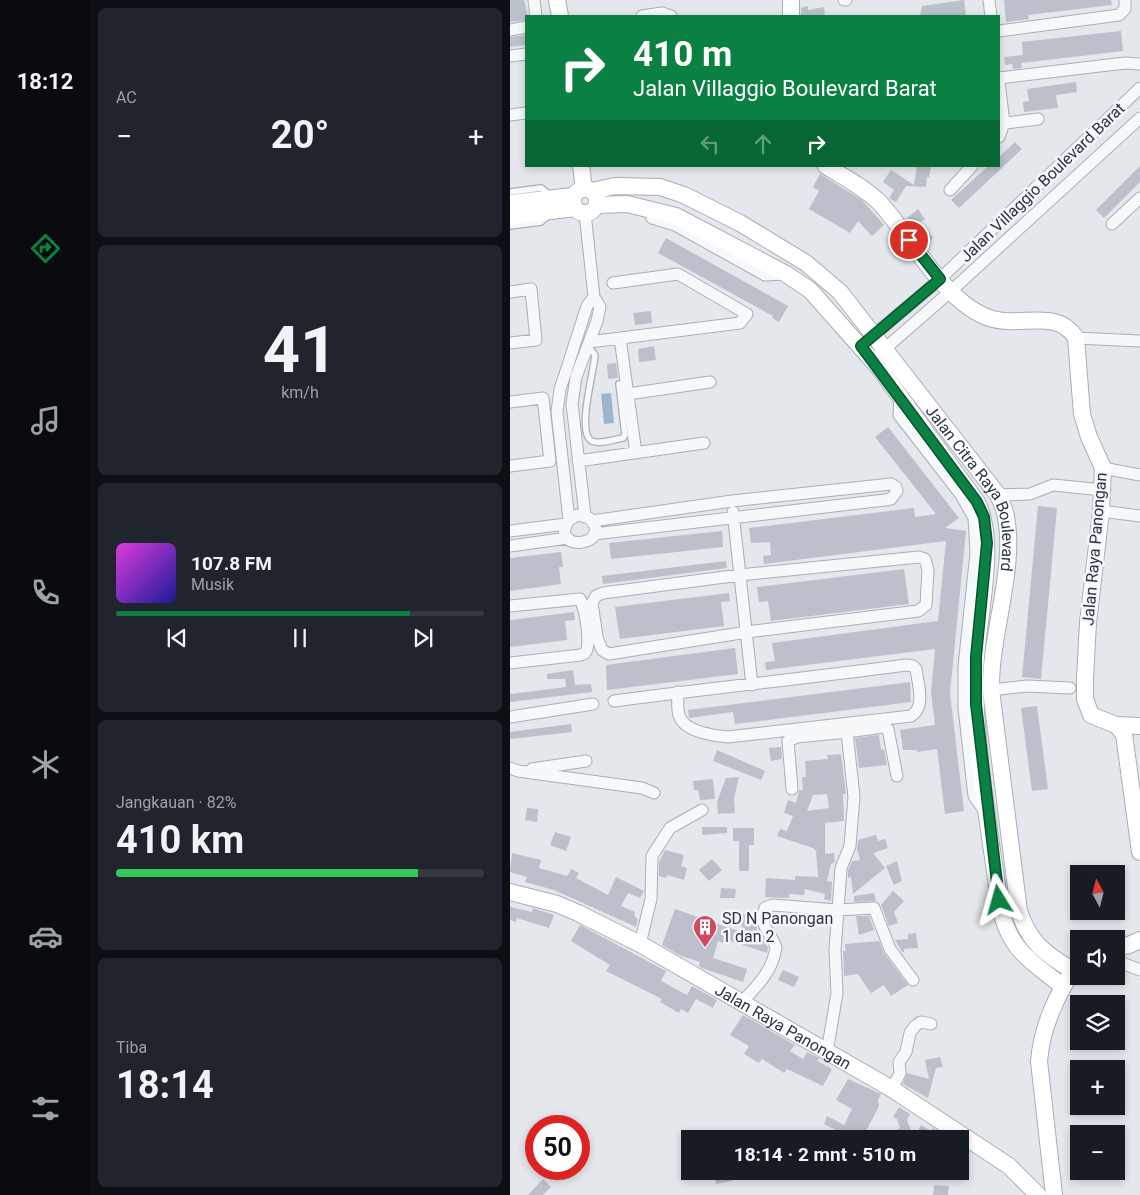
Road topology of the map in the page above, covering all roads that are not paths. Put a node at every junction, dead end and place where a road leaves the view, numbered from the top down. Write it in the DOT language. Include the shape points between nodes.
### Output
graph roads {
  1 [pos="534,0"];
  2 [pos="557,0"];
  3 [pos="791,0"];
  4 [pos="989,0"];
  5 [pos="1125,0"];
  6 [pos="536,15"];
  7 [pos="560,15"];
  8 [pos="649,15"];
  9 [pos="668,15"];
  10 [pos="791,15"];
  11 [pos="991,15"];
  12 [pos="525,27"];
  13 [pos="510,30"];
  14 [pos="1000,31"];
  15 [pos="525,54"];
  16 [pos="510,56"];
  17 [pos="1140,64"];
  18 [pos="1000,78"];
  19 [pos="1140,88"];
  20 [pos="1000,103"];
  21 [pos="525,113"];
  22 [pos="510,115"];
  23 [pos="1140,118"];
  24 [pos="1038,119"];
  25 [pos="1001,124"];
  26 [pos="581,167"];
  27 [pos="827,167"];
  28 [pos="971,167"];
  29 [pos="950,190"];
  30 [pos="510,192"];
  31 [pos="1140,198"];
  32 [pos="584,201"];
  33 [pos="510,204"];
  34 [pos="553,205"];
  35 [pos="510,216"];
  36 [pos="1112,224"];
  37 [pos="510,226"];
  38 [pos="940,279"];
  39 [pos="613,283"];
  40 [pos="951,291"];
  41 [pos="510,292"];
  42 [pos="594,297"];
  43 [pos="874,333"];
  44 [pos="620,338"];
  45 [pos="1076,338"];
  46 [pos="1140,342"];
  47 [pos="510,343"];
  48 [pos="588,344"];
  49 [pos="861,346"];
  50 [pos="886,349"];
  51 [pos="872,360"];
  52 [pos="710,382"];
  53 [pos="619,384"];
  54 [pos="628,394"];
  55 [pos="510,402"];
  56 [pos="704,443"];
  57 [pos="636,453"];
  58 [pos="578,461"];
  59 [pos="510,466"];
  60 [pos="1103,468"];
  61 [pos="1140,475"];
  62 [pos="1093,489"];
  63 [pos="999,499"];
  64 [pos="732,501"];
  65 [pos="1101,511"];
  66 [pos="1140,516"];
  67 [pos="589,518"];
  68 [pos="734,518"];
  69 [pos="568,522"];
  70 [pos="510,531"];
  71 [pos="594,534"];
  72 [pos="568,538"];
  73 [pos="510,546"];
  74 [pos="740,575"];
  75 [pos="510,606"];
  76 [pos="747,632"];
  77 [pos="510,663"];
  78 [pos="752,685"];
  79 [pos="1070,688"];
  80 [pos="995,689"];
  81 [pos="678,692"];
  82 [pos="614,701"];
  83 [pos="593,704"];
  84 [pos="510,717"];
  85 [pos="1116,726"];
  86 [pos="1140,726"];
  87 [pos="847,732"];
  88 [pos="586,761"];
  89 [pos="514,770"];
  90 [pos="897,776"];
  91 [pos="792,789"];
  92 [pos="654,794"];
  93 [pos="702,810"];
  94 [pos="1140,852"];
  95 [pos="510,892"];
  96 [pos="837,910"];
  97 [pos="1140,940"];
  98 [pos="640,944"];
  99 [pos="1125,946"];
  100 [pos="1070,963"];
  101 [pos="1125,964"];
  102 [pos="1140,970"];
  103 [pos="1070,973"];
  104 [pos="913,980"];
  105 [pos="1062,986"];
  106 [pos="741,1003"];
  107 [pos="932,1024"];
  108 [pos="827,1052"];
  109 [pos="892,1089"];
  110 [pos="1054,1191"];
  111 [pos="1038,1195"];
  1 -- 6 [label="street"];
  2 -- 7 [label="main road"];
  3 -- 10 [label="main road"];
  4 -- 11 [label="street"];
  5 -- 14 [label="street" via="1125,9 1115,16"];
  8 -- 9 [label="street"];
  12 -- 13 [label="street"];
  15 -- 16 [label="street"];
  17 -- 18 [label="street"];
  19 -- 38 [label="street, Jalan Villaggio Boulevard Barat"];
  20 -- 25 [label="street"];
  21 -- 22 [label="street"];
  23 -- 40 [label="street, Jalan Villaggio Boulevard Barat"];
  24 -- 25 [label="street"];
  26 -- 32 [label="main road"];
  27 -- 38 [label="main road" via="879,203"];
  28 -- 29 [label="street"];
  30 -- 34 [label="lane" via="541,188"];
  31 -- 36 [label="street"];
  32 -- 34 [label="main road, Jalan Citra Raya Boulevard"];
  32 -- 42 [label="street"];
  32 -- 43 [label="main road, Jalan Citra Raya Boulevard" via="615,186 660,186 684,195 806,263 834,286"];
  32 -- 49 [label="main road, Jalan Citra Raya Boulevard" via="654,209 725,248 786,274 816,296"];
  33 -- 34 [label="main road, Jalan Citra Raya Boulevard"];
  34 -- 35 [label="main road, Jalan Citra Raya Boulevard"];
  34 -- 37 [label="lane" via="547,219 541,222"];
  38 -- 40 [label="main road"];
  38 -- 43 [label="street, Jalan Villaggio Boulevard Barat"];
  39 -- 44 [label="street" via="678,274 748,314 740,323"];
  40 -- 45 [label="main road" via="968,307 989,319 1010,323 1052,320 1062,323"];
  40 -- 50 [label="street, Jalan Villaggio Boulevard Barat"];
  41 -- 47 [label="street" via="531,289 536,340"];
  42 -- 48 [label="street" via="600,307"];
  42 -- 69 [label="street" via="587,306 557,412"];
  43 -- 49 [label="street, Jalan Villaggio Boulevard Barat"];
  43 -- 50 [label="main road, Jalan Citra Raya Boulevard"];
  44 -- 48 [label="street"];
  44 -- 54 [label="street"];
  45 -- 46 [label="street"];
  45 -- 60 [label="main road, Jalan Raya Panongan" via="1082,414"];
  48 -- 53 [label="lane" via="595,355 587,395 585,430 590,441 623,438 625,435"];
  48 -- 58 [label="street" via="576,377 572,404"];
  49 -- 51 [label="main road, Jalan Citra Raya Boulevard"];
  50 -- 51 [label="street, Jalan Villaggio Boulevard Barat"];
  50 -- 63 [label="main road, Jalan Citra Raya Boulevard"];
  51 -- 105 [label="main road, Jalan Citra Raya Boulevard" via="931,449 984,517 971,649 970,707 999,900 1003,924 1014,944"];
  52 -- 54 [label="street"];
  54 -- 57 [label="street"];
  55 -- 59 [label="street" via="543,398 550,461"];
  56 -- 57 [label="street"];
  57 -- 58 [label="street"];
  58 -- 67 [label="street"];
  60 -- 61 [label="street"];
  60 -- 65 [label="main road, Jalan Raya Panongan"];
  62 -- 63 [label="street" via="1053,485 1030,494"];
  63 -- 80 [label="main road, Jalan Citra Raya Boulevard" via="1006,515 1008,532 1006,595 990,667"];
  64 -- 67 [label="street"];
  64 -- 68 [label="street"];
  64 -- 68 [label="street" via="890,484 896,486 897,491 891,499 885,500"];
  65 -- 66 [label="street"];
  65 -- 85 [label="main road, Jalan Raya Panongan" via="1088,623 1085,699 1091,715"];
  67 -- 69 [label="street" via="577,515"];
  67 -- 71 [label="street"];
  68 -- 71 [label="street"];
  68 -- 74 [label="street"];
  69 -- 70 [label="street"];
  69 -- 72 [label="street"];
  71 -- 72 [label="street" via="590,541 582,544"];
  72 -- 73 [label="street"];
  74 -- 76 [label="street"];
  74 -- 76 [label="street" via="603,593 596,596 592,609 597,637 602,650 609,654"];
  74 -- 76 [label="street" via="919,557 928,564 926,605 918,611"];
  75 -- 77 [label="street" via="580,599 585,614 588,648 580,654"];
  76 -- 78 [label="street"];
  78 -- 81 [label="street"];
  78 -- 81 [label="street" via="913,666 920,706 910,716 728,737 707,734 682,721"];
  79 -- 80 [label="street" via="1027,686"];
  80 -- 100 [label="main road, Jalan Citra Raya Boulevard" via="1019,911 1031,939 1051,957"];
  81 -- 82 [label="street"];
  83 -- 84 [label="street"];
  85 -- 86 [label="main road"];
  85 -- 94 [label="main road" via="1125,738"];
  87 -- 90 [label="street" via="888,729"];
  87 -- 91 [label="street" via="797,737 788,741"];
  87 -- 96 [label="street" via="854,797 850,846 842,863"];
  88 -- 89 [label="street"];
  89 -- 92 [label="street" via="642,788"];
  93 -- 98 [label="street" via="670,828 652,856 648,913"];
  95 -- 98 [label="main road, Jalan Raya Panongan" via="558,904"];
  96 -- 104 [label="street" via="874,908 890,949"];
  96 -- 106 [label="street" via="773,905 765,908 765,930 776,948 774,961"];
  96 -- 108 [label="street" via="837,993"];
  97 -- 99 [label="main road"];
  98 -- 106 [label="main road, Jalan Raya Panongan"];
  101 -- 102 [label="street"];
  103 -- 105 [label="main road"];
  105 -- 110 [label="main road" via="1044,1032 1039,1062"];
  106 -- 108 [label="main road, Jalan Raya Panongan"];
  107 -- 109 [label="street" via="921,1022 912,1029 906,1052 899,1062 900,1073"];
  108 -- 109 [label="main road, Jalan Raya Panongan"];
  109 -- 111 [label="main road, Jalan Raya Panongan" via="1009,1166"];
  110 -- 111 [label="main road"];
}
